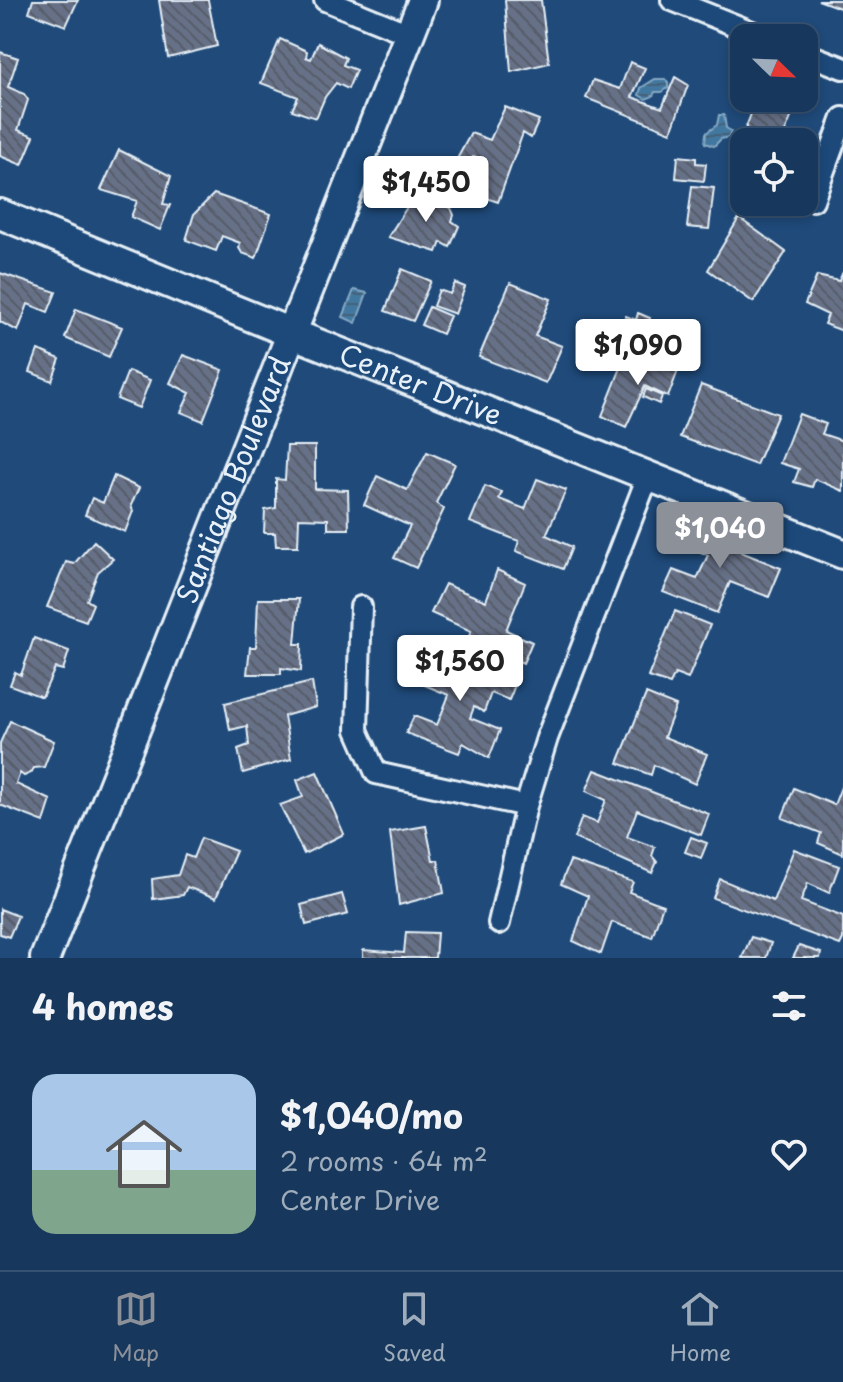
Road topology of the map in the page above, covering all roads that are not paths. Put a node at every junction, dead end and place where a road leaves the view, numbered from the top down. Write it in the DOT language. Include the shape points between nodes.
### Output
graph roads {
  1 [pos="325,0"];
  2 [pos="423,0"];
  3 [pos="672,0"];
  4 [pos="732,24"];
  5 [pos="409,34"];
  6 [pos="818,58"];
  7 [pos="843,68"];
  8 [pos="843,118"];
  9 [pos="818,186"];
  10 [pos="0,214"];
  11 [pos="291,333"];
  12 [pos="648,476"];
  13 [pos="843,554"];
  14 [pos="361,607"];
  15 [pos="526,806"];
  16 [pos="499,923"];
  17 [pos="45,958"];
  1 -- 5 [label="street"];
  2 -- 5 [label="street, Santiago Boulevard"];
  3 -- 4 [label="street"];
  5 -- 11 [label="street, Santiago Boulevard"];
  6 -- 7 [label="street"];
  8 -- 9 [label="street"];
  10 -- 11 [label="street, Center Drive"];
  11 -- 12 [label="street, Center Drive"];
  11 -- 17 [label="street, Santiago Boulevard"];
  12 -- 13 [label="street, Center Drive"];
  12 -- 15 [label="street"];
  14 -- 15 [label="street" via="357,730 376,773"];
  15 -- 16 [label="street"];
}
